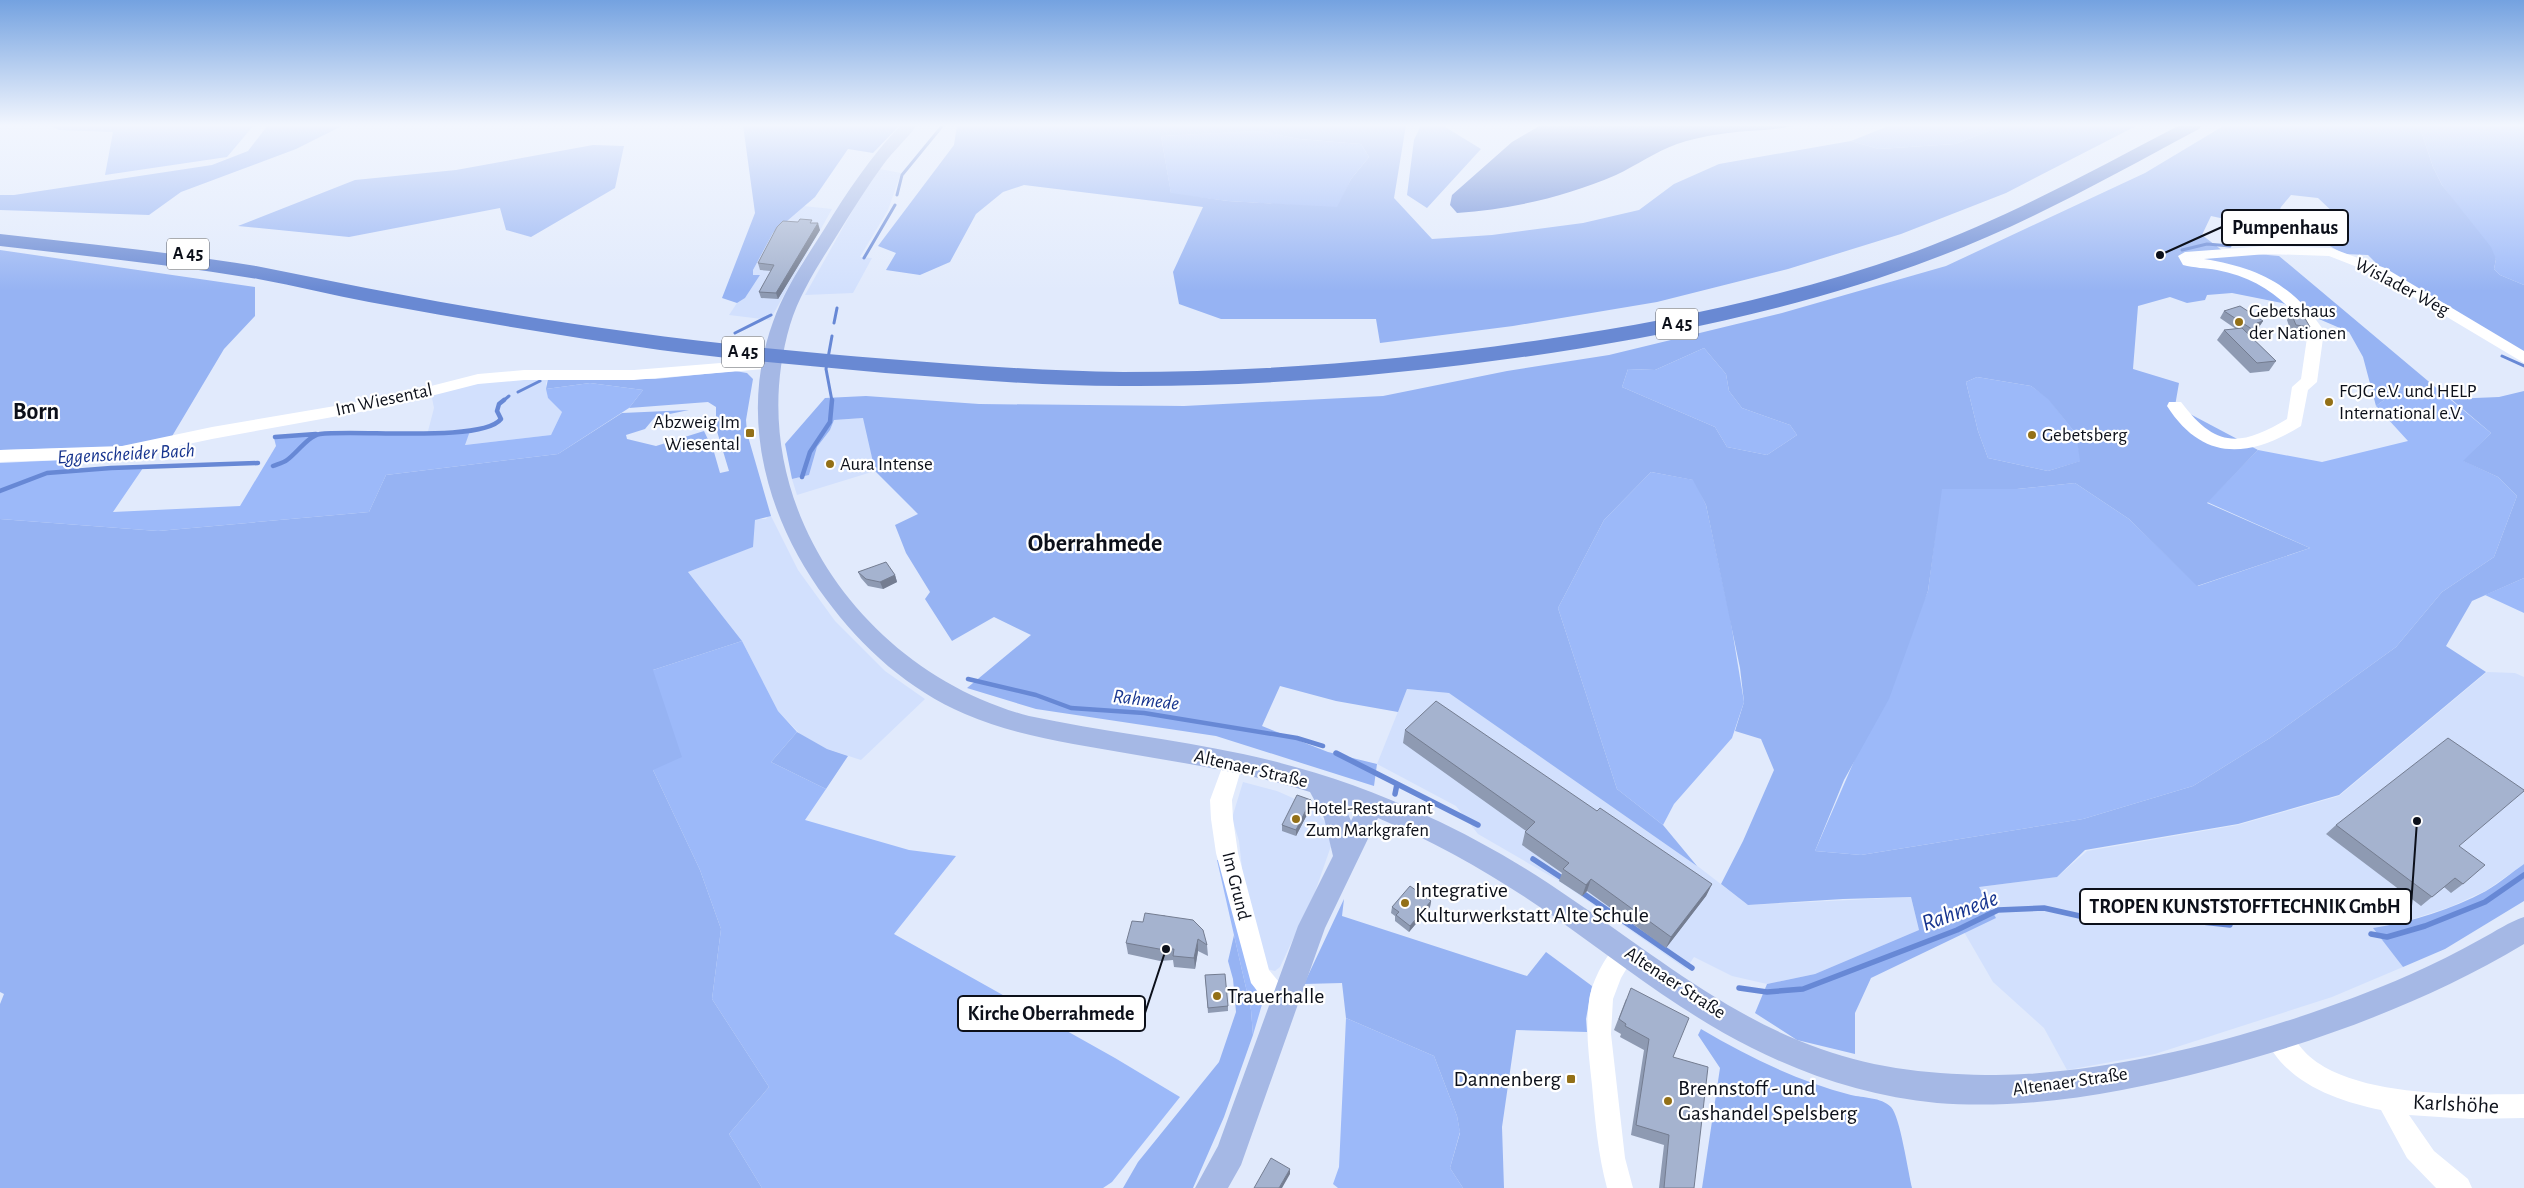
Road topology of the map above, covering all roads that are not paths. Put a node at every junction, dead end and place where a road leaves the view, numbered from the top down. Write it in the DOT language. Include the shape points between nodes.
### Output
graph roads {
  1 [pos="862,180"];
  2 [pos="2054,180"];
  3 [pos="2090,180"];
  4 [pos="0,234"];
  5 [pos="0,240"];
  6 [pos="370,290"];
  7 [pos="2524,358"];
  8 [pos="770,364"];
  9 [pos="1125,376"];
  10 [pos="2175,406"];
  11 [pos="0,456"];
  12 [pos="1233,763"];
  13 [pos="1318,784"];
  14 [pos="1372,804"];
  15 [pos="1346,856"];
  16 [pos="2524,929"];
  17 [pos="1625,951"];
  18 [pos="1287,996"];
  19 [pos="2277,1037"];
  20 [pos="2388,1098"];
  21 [pos="2524,1106"];
  22 [pos="1212,1188"];
  23 [pos="1620,1188"];
  24 [pos="2459,1188"];
  1 -- 8 [label="main road, Altenaer Straße" via="806,272 782,323"];
  2 -- 9 [label="highway, A 45" via="1945,240 1768,298 1601,333 1439,356 1356,364"];
  3 -- 9 [label="highway, A 45" via="1983,232 1856,278 1743,309 1602,338 1352,370"];
  4 -- 6 [label="highway, A 45" via="172,252"];
  5 -- 6 [label="highway, A 45" via="160,258"];
  6 -- 9 [label="highway, A 45" via="665,343 844,363 991,374"];
  7 -- 10 [label="street, Wislader Weg" via="2380,271 2331,252 2203,253 2185,256 2188,262 2241,271 2295,303 2316,331 2309,382 2300,386 2295,422 2280,432 2226,445 2210,439 2184,419"];
  8 -- 11 [label="street, Im Wiesental" via="634,375 524,375 478,379 388,402 122,452"];
  8 -- 12 [label="main road, Altenaer Straße" via="766,428 772,472 786,507 823,582 896,663 971,707 1033,728"];
  12 -- 13 [label="main road, Altenaer Straße"];
  12 -- 18 [label="street, Im Grund" via="1221,800 1227,853 1259,975 1271,990"];
  13 -- 14 [label="main road, Altenaer Straße"];
  13 -- 15 [label="main road" via="1339,818"];
  14 -- 15 [label="main road"];
  14 -- 17 [label="main road, Altenaer Straße" via="1456,842 1527,883"];
  15 -- 18 [label="main road" via="1312,926"];
  16 -- 19 [label="main road, Altenaer Straße" via="2434,978 2337,1018"];
  17 -- 19 [label="main road, Altenaer Straße" via="1690,997 1768,1041 1825,1065 1913,1087 2012,1091 2068,1085 2183,1063"];
  17 -- 23 [label="street" via="1611,972 1601,999 1599,1034 1612,1158"];
  18 -- 22 [label="main road" via="1230,1154"];
  19 -- 20 [label="street, Karlshöhe" via="2300,1065 2311,1073 2344,1088"];
  20 -- 21 [label="street, Karlshöhe" via="2448,1107"];
  20 -- 24 [label="street, Karlshöhe" via="2418,1154 2434,1172"];
}
